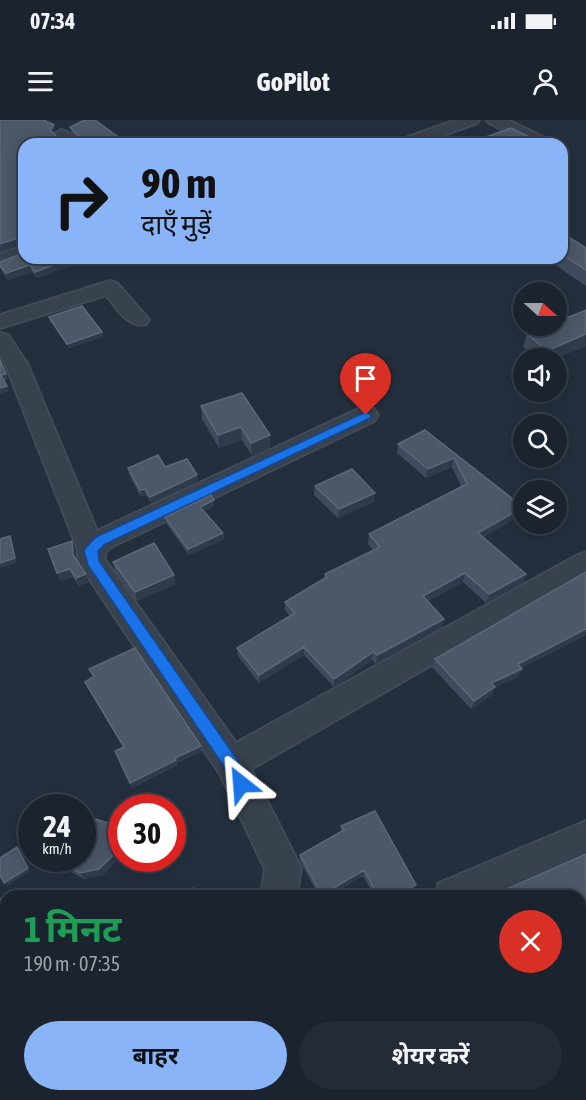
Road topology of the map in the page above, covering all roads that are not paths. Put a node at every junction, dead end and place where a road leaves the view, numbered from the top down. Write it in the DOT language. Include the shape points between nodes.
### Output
graph roads {
  1 [pos="471,120"];
  2 [pos="495,120"];
  3 [pos="420,138"];
  4 [pos="532,138"];
  5 [pos="18,254"];
  6 [pos="0,261"];
  7 [pos="139,320"];
  8 [pos="0,322"];
  9 [pos="0,340"];
  10 [pos="366,415"];
  11 [pos="91,550"];
  12 [pos="586,563"];
  13 [pos="231,763"];
  14 [pos="586,838"];
  15 [pos="280,890"];
  16 [pos="466,890"];
  1 -- 3 [label="street"];
  2 -- 4 [label="street"];
  5 -- 6 [label="street"];
  7 -- 8 [label="street" via="110,287"];
  9 -- 11 [label="street" via="16,363"];
  10 -- 11 [label="street" via="100,541"];
  11 -- 13 [label="street" via="93,562"];
  12 -- 13 [label="street"];
  13 -- 15 [label="street" via="283,868"];
  14 -- 16 [label="street"];
}
